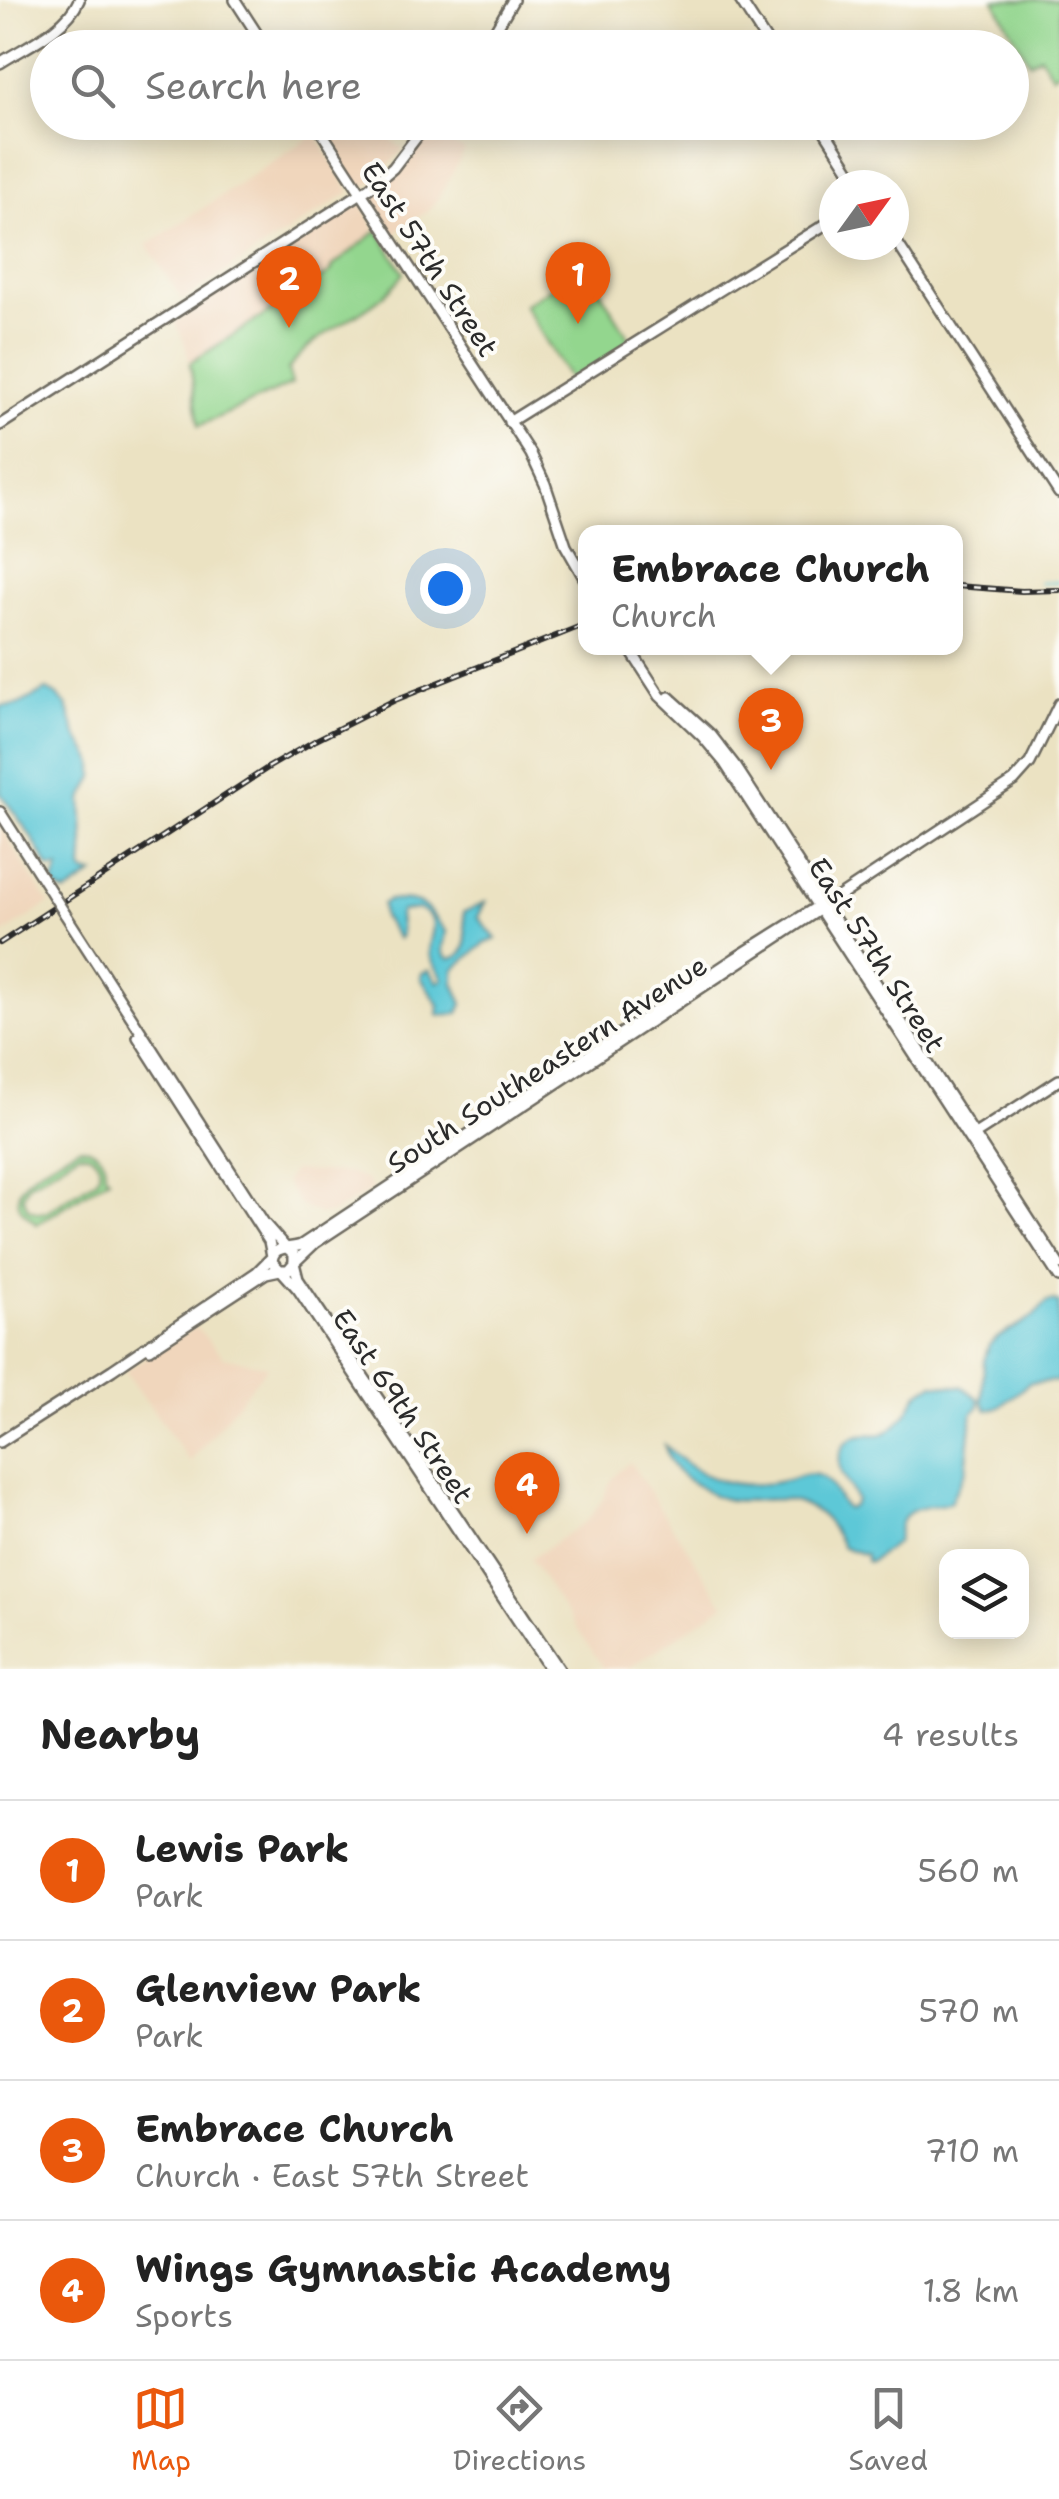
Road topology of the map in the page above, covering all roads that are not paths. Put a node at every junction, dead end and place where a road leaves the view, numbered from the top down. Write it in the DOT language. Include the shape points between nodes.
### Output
graph roads {
  1 [pos="79,0"];
  2 [pos="235,0"];
  3 [pos="513,0"];
  4 [pos="740,0"];
  5 [pos="51,30"];
  6 [pos="254,30"];
  7 [pos="496,30"];
  8 [pos="759,30"];
  9 [pos="30,44"];
  10 [pos="0,63"];
  11 [pos="326,140"];
  12 [pos="414,140"];
  13 [pos="831,140"];
  14 [pos="850,170"];
  15 [pos="360,194"];
  16 [pos="819,228"];
  17 [pos="908,260"];
  18 [pos="509,422"];
  19 [pos="0,424"];
  20 [pos="1059,493"];
  21 [pos="578,566"];
  22 [pos="634,655"];
  23 [pos="643,669"];
  24 [pos="1059,704"];
  25 [pos="738,783"];
  26 [pos="0,812"];
  27 [pos="769,817"];
  28 [pos="821,906"];
  29 [pos="97,966"];
  30 [pos="1059,1080"];
  31 [pos="971,1137"];
  32 [pos="287,1248"];
  33 [pos="272,1257"];
  34 [pos="295,1262"];
  35 [pos="1059,1265"];
  36 [pos="280,1270"];
  37 [pos="1059,1278"];
  38 [pos="317,1317"];
  39 [pos="352,1358"];
  40 [pos="112,1370"];
  41 [pos="352,1370"];
  42 [pos="384,1405"];
  43 [pos="0,1442"];
  44 [pos="470,1547"];
  45 [pos="497,1574"];
  46 [pos="550,1669"];
  47 [pos="559,1669"];
  1 -- 5 [label="main road"];
  2 -- 6 [label="main road"];
  3 -- 7 [label="main road"];
  4 -- 8 [label="main road"];
  9 -- 10 [label="main road"];
  11 -- 15 [label="main road, East 57th Street"];
  12 -- 15 [label="main road"];
  13 -- 14 [label="main road"];
  15 -- 18 [label="main road, East 57th Street"];
  15 -- 19 [label="main road"];
  16 -- 18 [label="main road"];
  17 -- 20 [label="main road"];
  18 -- 21 [label="main road, East 57th Street" via="534,460"];
  22 -- 23 [label="main road, East 57th Street"];
  23 -- 25 [label="main road, East 57th Street"];
  23 -- 27 [label="main road, East 57th Street" via="718,743"];
  24 -- 28 [label="main road, South Southeastern Avenue" via="1018,778"];
  25 -- 27 [label="main road"];
  25 -- 28 [label="main road, East 57th Street"];
  26 -- 29 [label="main road, bridge"];
  27 -- 28 [label="main road, East 57th Street"];
  28 -- 31 [label="main road, East 57th Street"];
  28 -- 32 [label="main road, South Southeastern Avenue" via="301,1245"];
  28 -- 34 [label="main road, South Southeastern Avenue"];
  29 -- 32 [label="main road" via="264,1223"];
  29 -- 33 [label="main road" via="270,1241"];
  30 -- 31 [label="main road"];
  31 -- 35 [label="main road, East 57th Street"];
  31 -- 37 [label="main road, East 57th Street"];
  32 -- 33 [label="main road"];
  32 -- 34 [label="main road"];
  33 -- 36 [label="main road"];
  33 -- 40 [label="main road"];
  34 -- 36 [label="main road"];
  34 -- 39 [label="main road" via="298,1278"];
  36 -- 38 [label="main road, East 69th Street"];
  36 -- 40 [label="main road"];
  38 -- 39 [label="main road"];
  38 -- 41 [label="main road, East 69th Street"];
  39 -- 42 [label="main road"];
  40 -- 43 [label="main road"];
  41 -- 42 [label="main road"];
  41 -- 44 [label="main road, East 69th Street"];
  42 -- 45 [label="main road"];
  44 -- 45 [label="main road"];
  44 -- 46 [label="main road, East 69th Street"];
  45 -- 47 [label="main road"];
}
